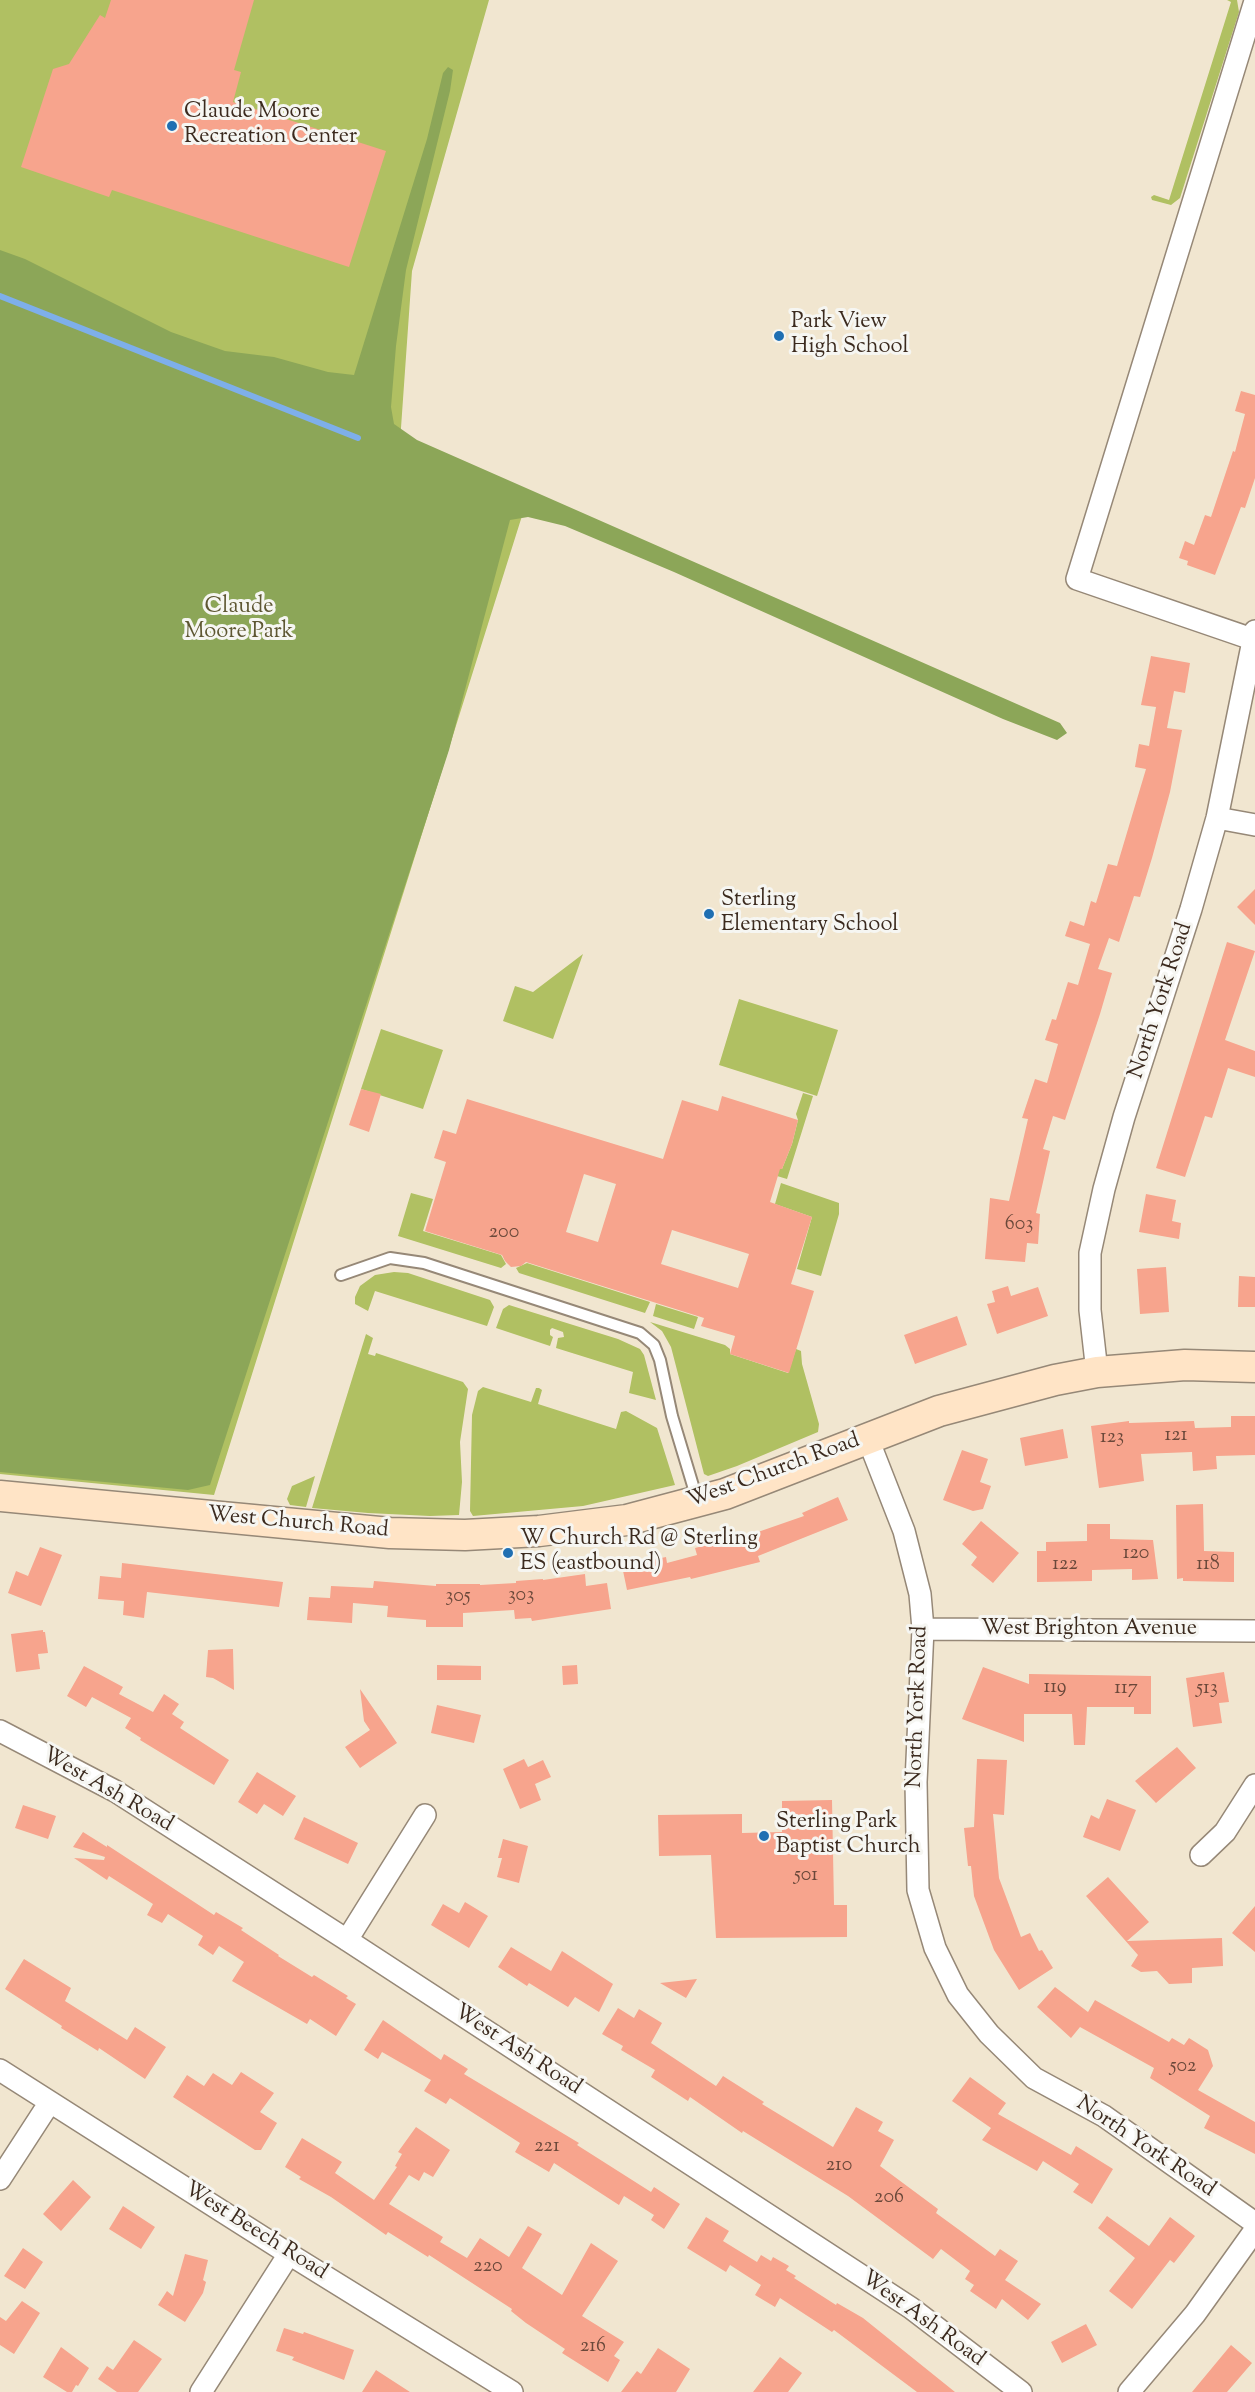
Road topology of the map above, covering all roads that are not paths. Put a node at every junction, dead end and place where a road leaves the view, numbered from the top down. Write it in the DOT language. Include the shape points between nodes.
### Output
graph roads {
  1 [pos="1255,1"];
  2 [pos="1254,635"];
  3 [pos="1218,818"];
  4 [pos="1255,825"];
  5 [pos="341,1275"];
  6 [pos="1255,1367"];
  7 [pos="1098,1372"];
  8 [pos="868,1438"];
  9 [pos="0,1496"];
  10 [pos="698,1502"];
  11 [pos="923,1629"];
  12 [pos="1255,1632"];
  13 [pos="0,1731"];
  14 [pos="1255,1785"];
  15 [pos="426,1815"];
  16 [pos="1201,1855"];
  17 [pos="347,1940"];
  18 [pos="0,2070"];
  19 [pos="50,2102"];
  20 [pos="0,2179"];
  21 [pos="1255,2223"];
  22 [pos="1255,2230"];
  23 [pos="289,2254"];
  24 [pos="201,2392"];
  25 [pos="512,2392"];
  26 [pos="1021,2392"];
  27 [pos="1130,2392"];
  1 -- 2 [label="street" via="1077,579"];
  2 -- 3 [label="street, North York Road"];
  3 -- 4 [label="street"];
  3 -- 7 [label="street, North York Road" via="1124,1117 1090,1253 1090,1310"];
  5 -- 10 [label="lane" via="390,1258 424,1263 640,1333 654,1345 660,1360"];
  6 -- 7 [label="main road, West Church Road" via="1185,1365"];
  7 -- 8 [label="main road, West Church Road" via="1011,1390 939,1411"];
  8 -- 10 [label="main road, West Church Road"];
  8 -- 11 [label="street, North York Road" via="904,1532 920,1594"];
  9 -- 10 [label="main road, West Church Road" via="390,1533 465,1535 539,1532 627,1520"];
  11 -- 12 [label="street, West Brighton Avenue"];
  11 -- 21 [label="street, North York Road" via="916,1782 918,1890 934,1948 958,1995 989,2034 1034,2078 1104,2116"];
  13 -- 17 [label="street, West Ash Road" via="114,1791"];
  14 -- 16 [label="street" via="1225,1832"];
  15 -- 17 [label="street"];
  17 -- 26 [label="street, West Ash Road" via="911,2308"];
  18 -- 19 [label="street, West Beech Road"];
  19 -- 20 [label="street"];
  19 -- 23 [label="street, West Beech Road"];
  22 -- 27 [label="street" via="1195,2314"];
  23 -- 24 [label="street"];
  23 -- 25 [label="street, West Beech Road"];
}
